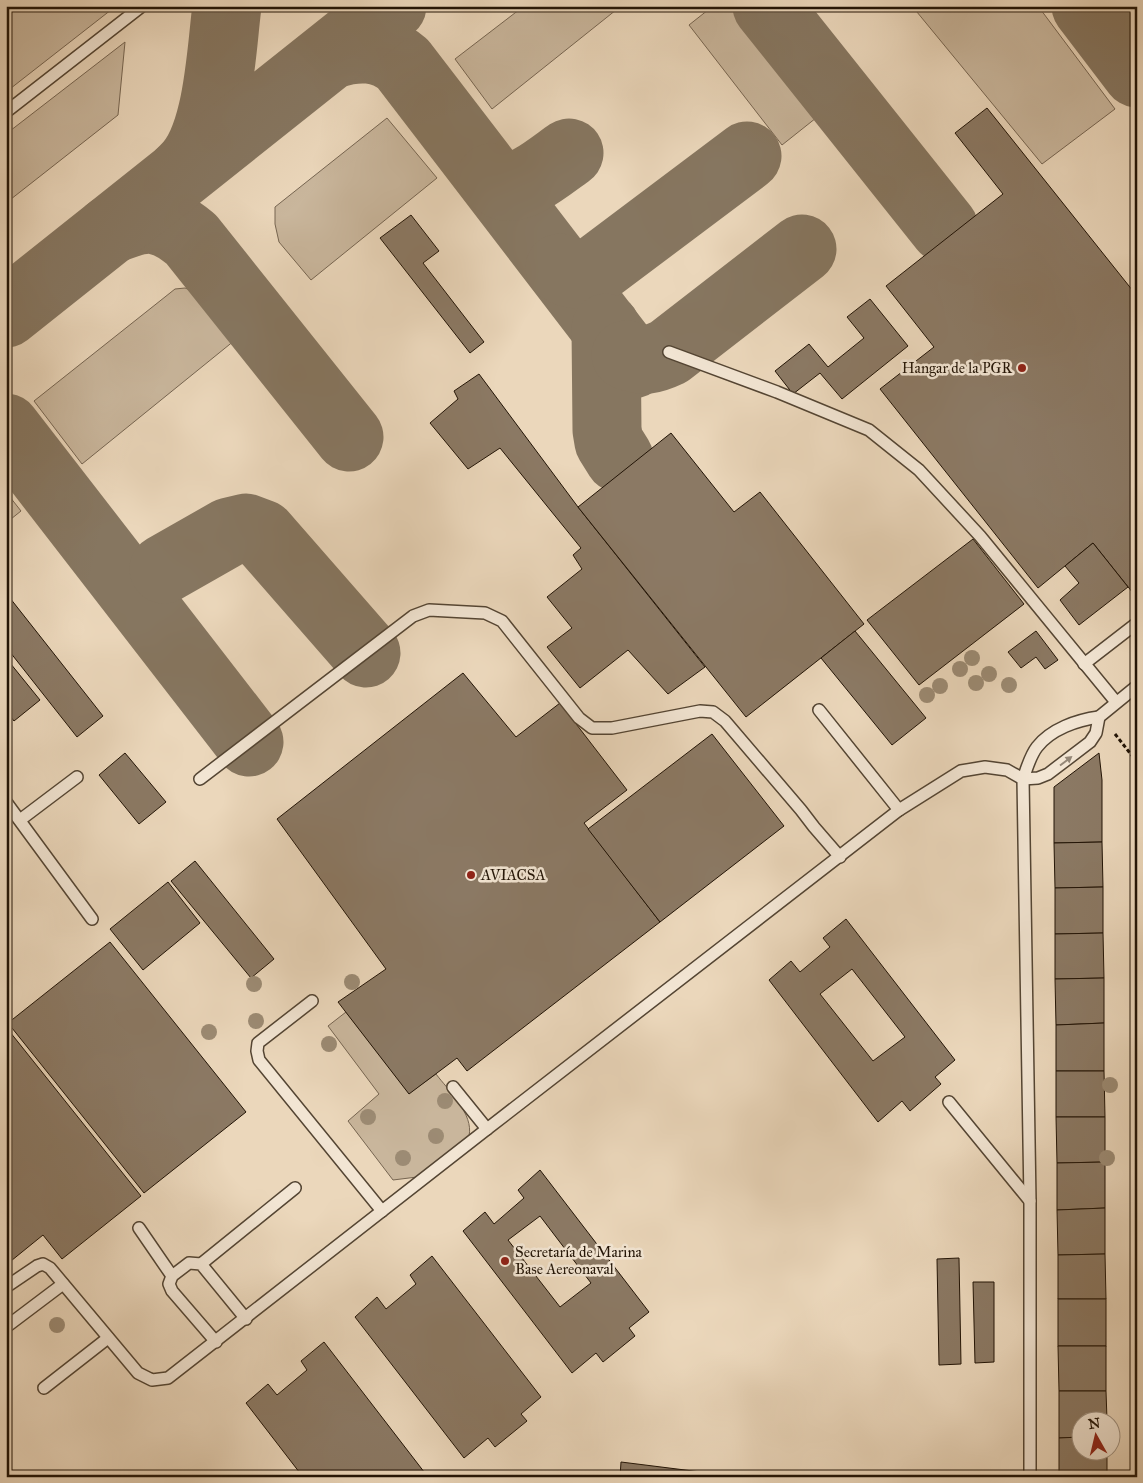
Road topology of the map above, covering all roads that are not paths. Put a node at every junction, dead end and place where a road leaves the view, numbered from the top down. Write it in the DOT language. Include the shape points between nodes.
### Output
graph roads {
  1 [pos="142,6"];
  2 [pos="6,112"];
  3 [pos="669,352"];
  4 [pos="1137,623"];
  5 [pos="1084,664"];
  6 [pos="1137,686"];
  7 [pos="1116,702"];
  8 [pos="819,710"];
  9 [pos="1099,717"];
  10 [pos="77,777"];
  11 [pos="200,779"];
  12 [pos="1023,779"];
  13 [pos="6,802"];
  14 [pos="899,810"];
  15 [pos="20,820"];
  16 [pos="840,857"];
  17 [pos="92,919"];
  18 [pos="312,1001"];
  19 [pos="453,1087"];
  20 [pos="949,1102"];
  21 [pos="487,1129"];
  22 [pos="295,1188"];
  23 [pos="1030,1201"];
  24 [pos="382,1211"];
  25 [pos="139,1228"];
  26 [pos="200,1264"];
  27 [pos="172,1276"];
  28 [pos="63,1284"];
  29 [pos="6,1287"];
  30 [pos="246,1319"];
  31 [pos="6,1327"];
  32 [pos="108,1338"];
  33 [pos="216,1342"];
  34 [pos="44,1388"];
  35 [pos="1030,1477"];
  1 -- 2 [label="lane"];
  3 -- 5 [label="lane" via="869,430 919,470 974,529"];
  4 -- 5 [label="lane"];
  5 -- 7 [label="lane"];
  6 -- 7 [label="lane"];
  7 -- 9 [label="lane"];
  8 -- 14 [label="lane"];
  12 -- 9 [label="lane, one-way" via="1048,774 1090,742 1096,733"];
  9 -- 12 [label="lane" via="1069,724 1046,738 1030,757"];
  10 -- 15 [label="lane"];
  11 -- 16 [label="lane" via="413,616 429,610 485,613 502,621 578,718 592,728 612,728 700,711 713,712 725,721"];
  12 -- 14 [label="lane" via="1007,770 985,767 961,771"];
  12 -- 23 [label="lane"];
  13 -- 15 [label="lane"];
  14 -- 16 [label="lane"];
  15 -- 17 [label="lane"];
  16 -- 21 [label="lane"];
  18 -- 24 [label="lane" via="258,1043 259,1060"];
  19 -- 21 [label="lane"];
  20 -- 23 [label="lane"];
  21 -- 24 [label="lane"];
  22 -- 26 [label="lane"];
  23 -- 35 [label="lane"];
  24 -- 30 [label="lane"];
  25 -- 27 [label="lane"];
  26 -- 27 [label="lane" via="189,1263"];
  26 -- 30 [label="lane"];
  27 -- 33 [label="lane" via="169,1284 172,1291"];
  28 -- 29 [label="lane" via="43,1264"];
  28 -- 31 [label="lane"];
  28 -- 32 [label="lane"];
  30 -- 33 [label="lane"];
  32 -- 33 [label="lane" via="138,1374 152,1380 168,1378"];
  32 -- 34 [label="lane"];
}
